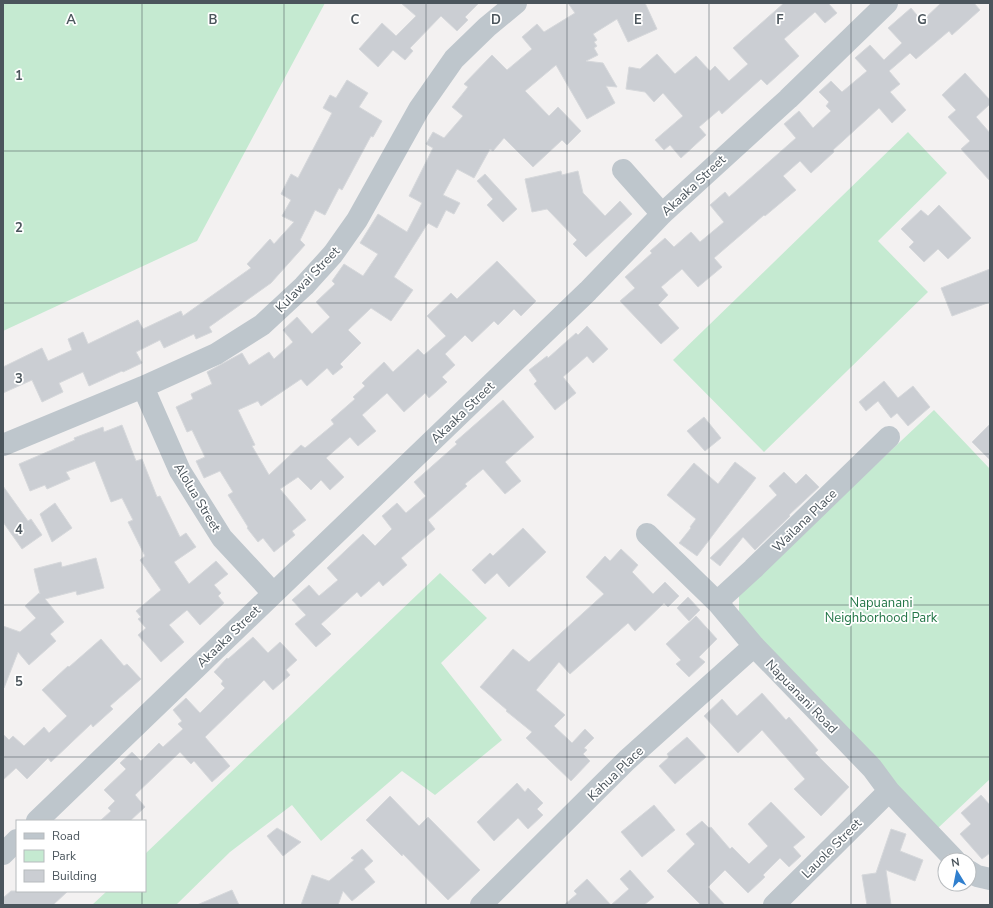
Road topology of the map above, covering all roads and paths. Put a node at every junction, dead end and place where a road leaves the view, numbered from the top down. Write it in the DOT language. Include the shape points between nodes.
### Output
graph roads {
  1 [pos="516,3"];
  2 [pos="887,3"];
  3 [pos="624,170"];
  4 [pos="662,214"];
  5 [pos="143,387"];
  6 [pos="889,437"];
  7 [pos="3,445"];
  8 [pos="647,534"];
  9 [pos="273,593"];
  10 [pos="717,602"];
  11 [pos="754,646"];
  12 [pos="889,791"];
  13 [pos="38,820"];
  14 [pos="16,841"];
  15 [pos="947,852"];
  16 [pos="3,854"];
  17 [pos="977,876"];
  18 [pos="990,878"];
  19 [pos="481,905"];
  20 [pos="774,905"];
  1 -- 5 [label="street, Kulawai Street" via="454,59 420,109 357,220 333,254 304,286 262,325 216,354"];
  2 -- 4 [label="street, Akaaka Street" via="788,99"];
  3 -- 4 [label="street"];
  4 -- 9 [label="street, Akaaka Street" via="588,291"];
  5 -- 7 [label="street, Kulawai Street"];
  5 -- 9 [label="street, Alolua Street" via="180,471 222,538"];
  6 -- 10 [label="street, Wailana Place"];
  8 -- 10 [label="street, Napuanani Road"];
  9 -- 13 [label="street, Akaaka Street"];
  10 -- 11 [label="street, Napuanani Road"];
  11 -- 12 [label="street, Napuanani Road" via="872,768"];
  11 -- 19 [label="street, Kahua Place" via="627,760"];
  12 -- 15 [label="street, Napuanani Road"];
  12 -- 20 [label="street, Lauole Street"];
  14 -- 16 [label="street"];
  17 -- 18 [label="street"];
}
